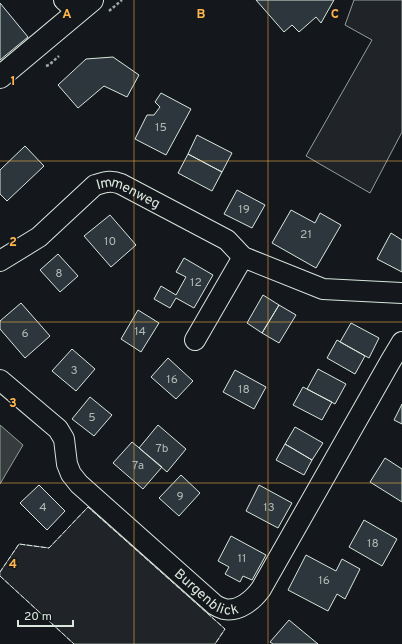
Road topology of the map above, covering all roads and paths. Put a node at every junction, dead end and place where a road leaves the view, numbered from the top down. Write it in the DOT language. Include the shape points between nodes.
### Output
graph roads {
  1 [pos="77,4"];
  2 [pos="0,77"];
  3 [pos="243,257"];
  4 [pos="0,261"];
  5 [pos="402,293"];
  6 [pos="196,340"];
  7 [pos="402,342"];
  8 [pos="0,380"];
  1 -- 2 [label="main road"];
  3 -- 4 [label="street, Immenweg" via="227,240 114,181 96,185 38,237"];
  3 -- 5 [label="street, Immenweg" via="323,289"];
  3 -- 6 [label="street"];
  7 -- 8 [label="street, Burgenblick" via="262,589 243,605 232,609 215,606 79,484 67,464 64,440 58,429"];
}
